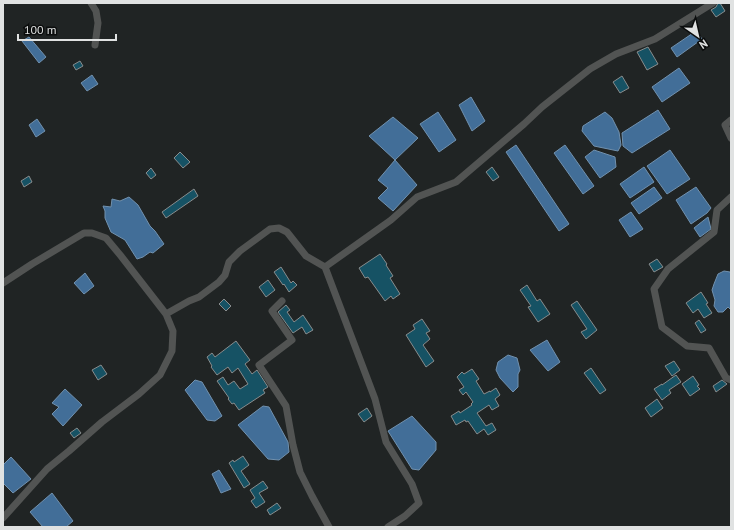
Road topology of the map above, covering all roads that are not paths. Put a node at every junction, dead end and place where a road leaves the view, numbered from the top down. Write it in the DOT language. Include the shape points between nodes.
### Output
graph roads {
  1 [pos="91,3"];
  2 [pos="713,3"];
  3 [pos="95,45"];
  4 [pos="731,120"];
  5 [pos="731,138"];
  6 [pos="731,197"];
  7 [pos="325,267"];
  8 [pos="3,283"];
  9 [pos="282,301"];
  10 [pos="166,314"];
  11 [pos="731,380"];
  12 [pos="3,518"];
  13 [pos="329,527"];
  14 [pos="388,527"];
  1 -- 3 [label="street" via="98,23"];
  2 -- 7 [label="street" via="655,39 616,54 590,69 456,182 417,197 391,220"];
  4 -- 5 [label="street" via="725,125"];
  6 -- 11 [label="street" via="717,210 714,232 668,269 654,289 662,327 687,346 709,348 726,378"];
  7 -- 10 [label="street" via="306,256 287,232 279,228 270,229 229,262 225,275 219,282 199,297"];
  7 -- 14 [label="street" via="375,399 386,442 412,484 419,503"];
  8 -- 10 [label="street" via="84,233 92,233 106,238"];
  9 -- 13 [label="street" via="272,311 292,340 258,365 286,406 300,472"];
  10 -- 12 [label="street" via="173,331 172,351 160,375 47,469"];
}
